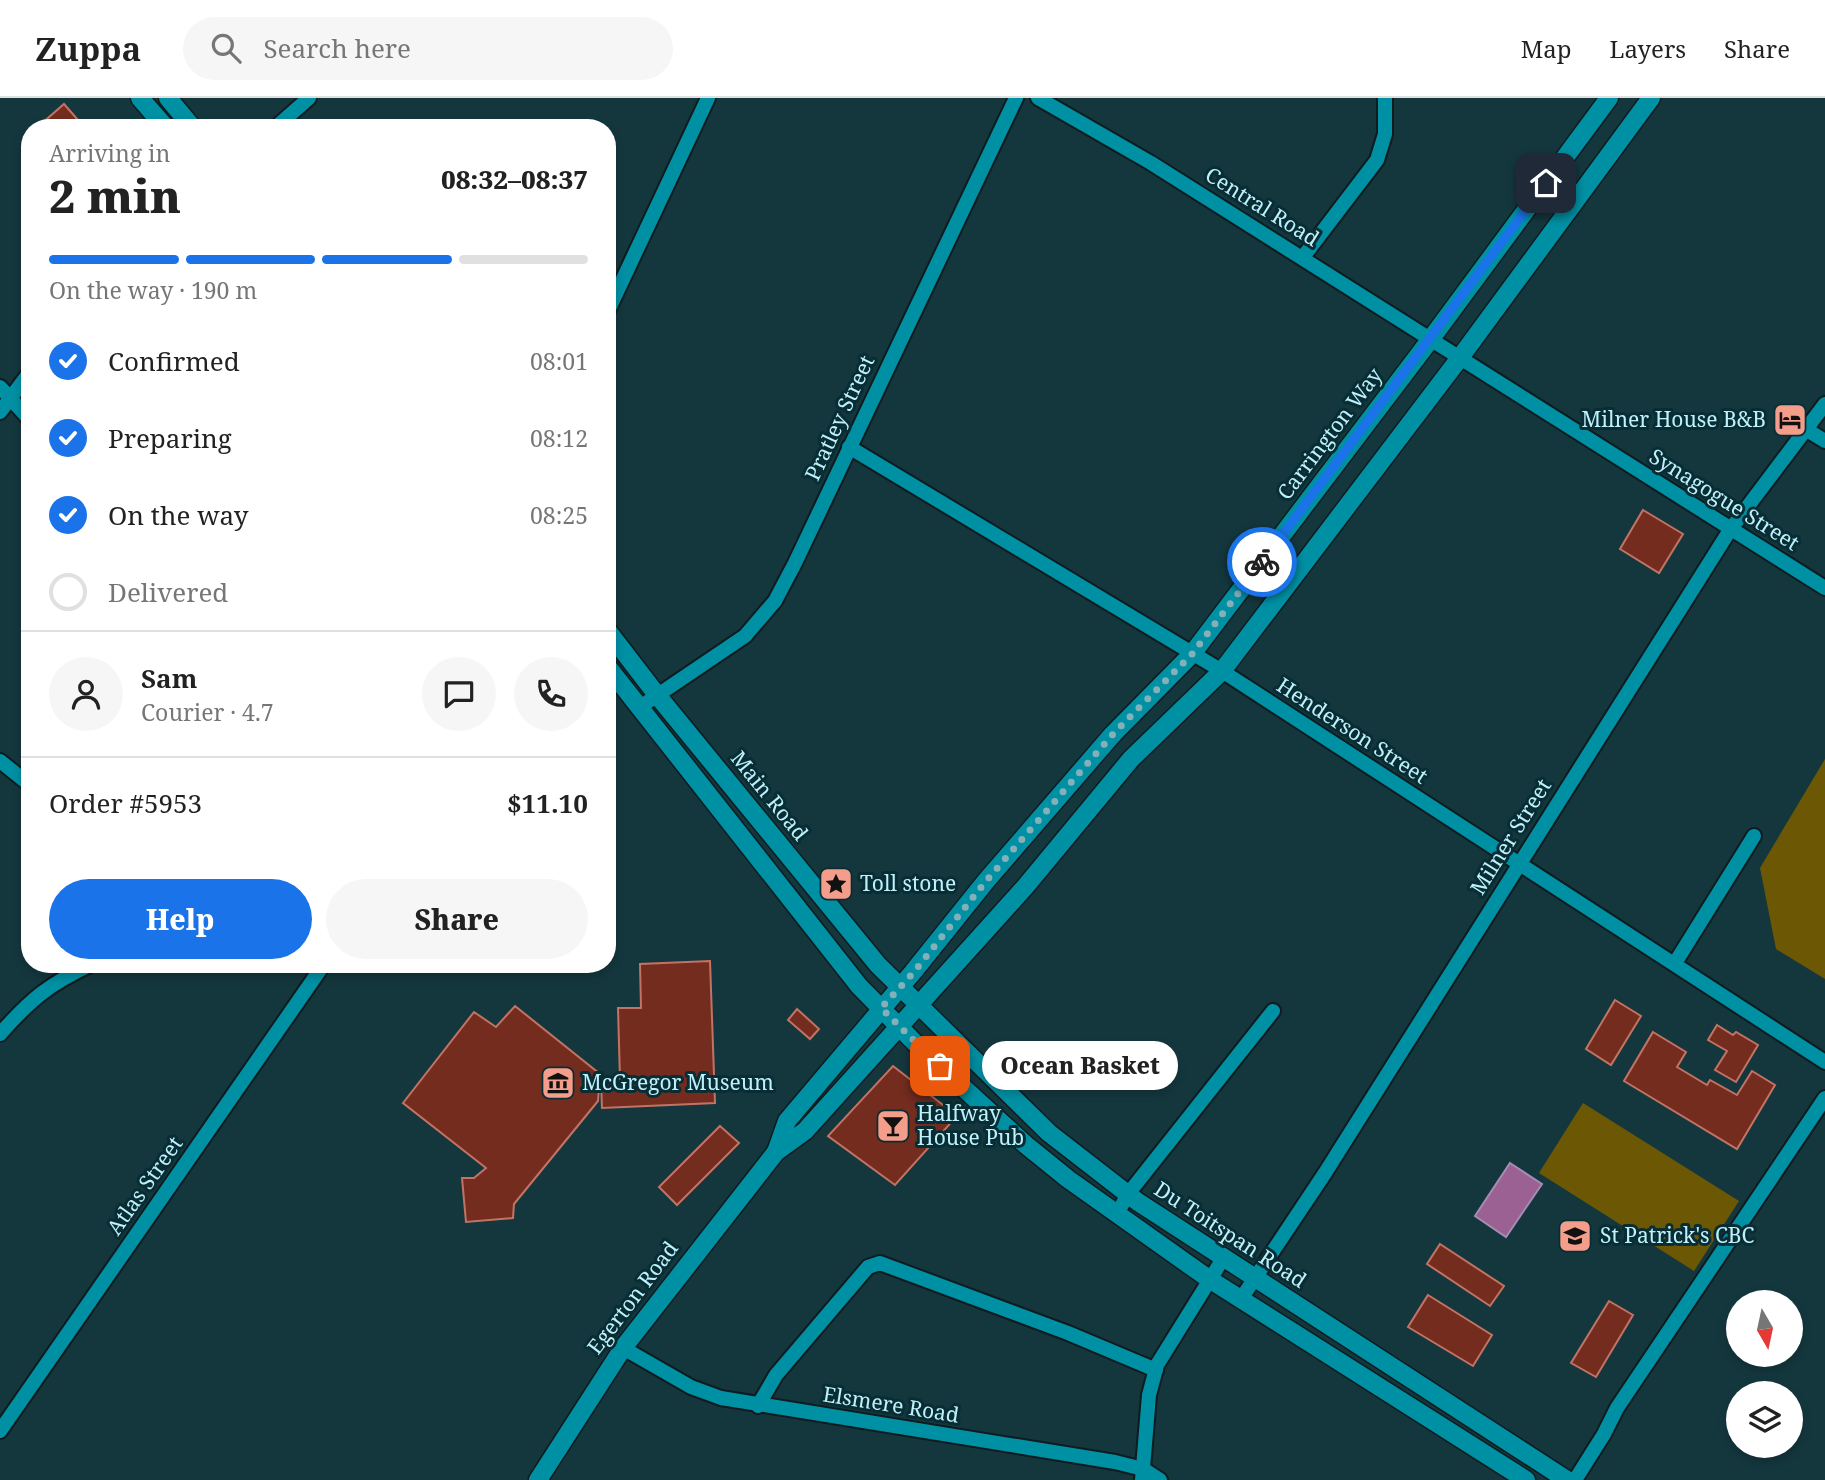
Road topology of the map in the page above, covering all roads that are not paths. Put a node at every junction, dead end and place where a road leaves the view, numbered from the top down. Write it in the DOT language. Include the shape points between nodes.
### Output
graph roads {
  1 [pos="140,98"];
  2 [pos="168,98"];
  3 [pos="309,98"];
  4 [pos="708,98"];
  5 [pos="1016,98"];
  6 [pos="1038,98"];
  7 [pos="1385,98"];
  8 [pos="1609,98"];
  9 [pos="1651,98"];
  10 [pos="158,119"];
  11 [pos="186,119"];
  12 [pos="285,119"];
  13 [pos="1303,257"];
  14 [pos="616,294"];
  15 [pos="1430,340"];
  16 [pos="1458,359"];
  17 [pos="21,384"];
  18 [pos="0,387"];
  19 [pos="10,398"];
  20 [pos="1825,404"];
  21 [pos="21,410"];
  22 [pos="0,412"];
  23 [pos="1807,430"];
  24 [pos="1825,441"];
  25 [pos="849,447"];
  26 [pos="1730,530"];
  27 [pos="1825,588"];
  28 [pos="616,642"];
  29 [pos="1192,654"];
  30 [pos="1222,671"];
  31 [pos="616,677"];
  32 [pos="657,695"];
  33 [pos="640,707"];
  34 [pos="0,761"];
  35 [pos="21,778"];
  36 [pos="1754,836"];
  37 [pos="1518,864"];
  38 [pos="1675,964"];
  39 [pos="74,973"];
  40 [pos="318,973"];
  41 [pos="899,988"];
  42 [pos="917,1005"];
  43 [pos="881,1008"];
  44 [pos="1273,1011"];
  45 [pos="899,1026"];
  46 [pos="0,1034"];
  47 [pos="1825,1062"];
  48 [pos="1825,1098"];
  49 [pos="776,1152"];
  50 [pos="1128,1194"];
  51 [pos="1117,1214"];
  52 [pos="1224,1257"];
  53 [pos="1253,1278"];
  54 [pos="1209,1279"];
  55 [pos="1241,1299"];
  56 [pos="623,1348"];
  57 [pos="1156,1370"];
  58 [pos="758,1406"];
  59 [pos="0,1431"];
  60 [pos="1143,1474"];
  61 [pos="538,1480"];
  62 [pos="1160,1480"];
  63 [pos="1526,1480"];
  64 [pos="1567,1480"];
  65 [pos="1575,1480"];
  1 -- 10 [label="street"];
  2 -- 11 [label="street"];
  3 -- 12 [label="street"];
  4 -- 14 [label="street"];
  5 -- 25 [label="street, Pratley Street"];
  6 -- 13 [label="street, Central Road"];
  7 -- 13 [label="street" via="1385,134 1377,160"];
  8 -- 15 [label="street, Carrington Way"];
  9 -- 16 [label="street"];
  13 -- 15 [label="street, Central Road"];
  15 -- 16 [label="street, Central Road"];
  15 -- 29 [label="street, Carrington Way"];
  16 -- 26 [label="street, Synagogue Street"];
  16 -- 30 [label="street"];
  17 -- 19 [label="street"];
  18 -- 19 [label="street"];
  19 -- 21 [label="street"];
  19 -- 22 [label="street"];
  20 -- 23 [label="street, Milner Street"];
  23 -- 24 [label="street"];
  23 -- 26 [label="street, Milner Street"];
  25 -- 29 [label="street, Henderson Street"];
  25 -- 32 [label="street, Pratley Street" via="775,601 745,636"];
  26 -- 27 [label="street, Synagogue Street"];
  26 -- 37 [label="street, Milner Street"];
  28 -- 32 [label="street, Main Road"];
  29 -- 30 [label="street, Henderson Street"];
  29 -- 41 [label="street, Carrington Way" via="1113,734"];
  30 -- 37 [label="street, Henderson Street"];
  30 -- 42 [label="street" via="1131,758 1025,887"];
  31 -- 33 [label="street"];
  32 -- 33 [label="street, Pratley Street"];
  32 -- 41 [label="street, Main Road"];
  33 -- 43 [label="street"];
  34 -- 35 [label="street"];
  36 -- 38 [label="street"];
  37 -- 38 [label="street, Henderson Street"];
  37 -- 53 [label="street, Milner Street" via="1325,1173"];
  38 -- 47 [label="street, Henderson Street"];
  39 -- 46 [label="street" via="53,983"];
  40 -- 59 [label="street, Atlas Street"];
  41 -- 42 [label="street, Du Toitspan Road"];
  41 -- 43 [label="street, Carrington Way"];
  42 -- 45 [label="street"];
  42 -- 50 [label="street, Du Toitspan Road" via="1049,1133"];
  43 -- 45 [label="street"];
  43 -- 49 [label="street, Egerton Road" via="787,1121"];
  44 -- 50 [label="street"];
  45 -- 49 [label="street, Egerton Road" via="806,1131"];
  45 -- 51 [label="street" via="1041,1157"];
  48 -- 65 [label="street" via="1617,1408"];
  49 -- 56 [label="street, Egerton Road"];
  50 -- 51 [label="street"];
  50 -- 52 [label="street, Du Toitspan Road"];
  51 -- 54 [label="street"];
  52 -- 53 [label="street, Du Toitspan Road"];
  52 -- 54 [label="street"];
  53 -- 55 [label="street, Milner Street"];
  53 -- 64 [label="street, Du Toitspan Road"];
  54 -- 55 [label="street"];
  54 -- 57 [label="street"];
  55 -- 63 [label="street"];
  56 -- 58 [label="street, Elsmere Road" via="706,1395"];
  56 -- 61 [label="street, Egerton Road"];
  57 -- 58 [label="street" via="880,1263 868,1267 776,1375"];
  57 -- 60 [label="street" via="1149,1395"];
  58 -- 60 [label="street, Elsmere Road" via="1106,1461"];
  60 -- 62 [label="street, Elsmere Road"];
}
